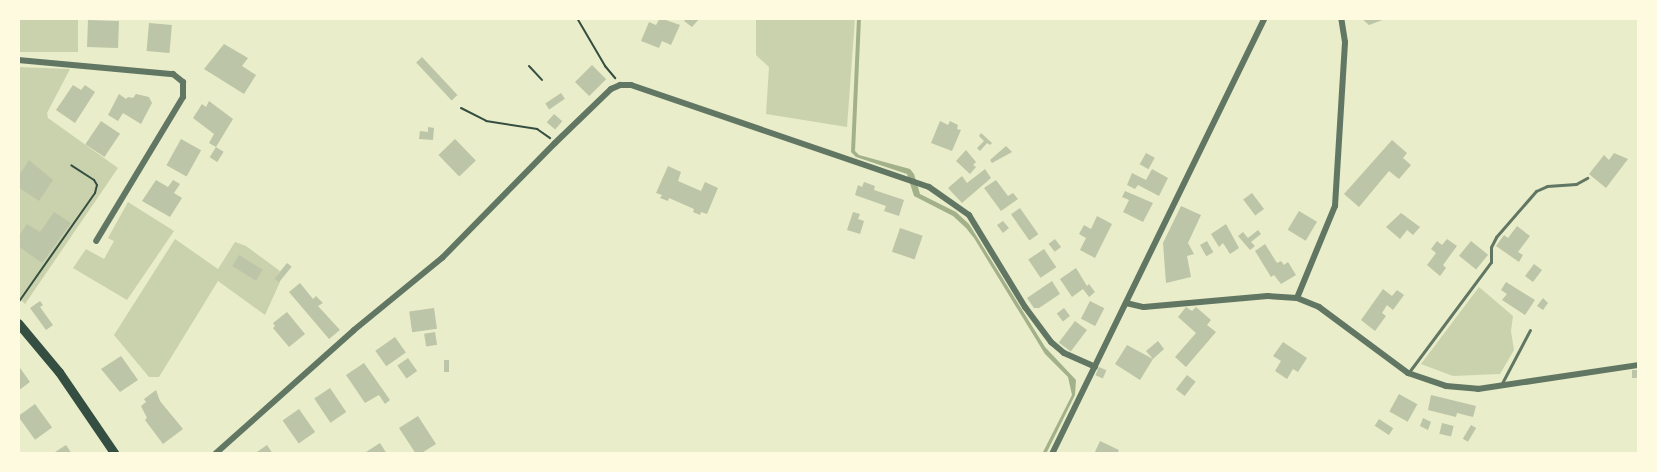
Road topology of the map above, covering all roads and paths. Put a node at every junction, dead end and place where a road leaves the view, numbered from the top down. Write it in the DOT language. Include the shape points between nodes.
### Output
graph roads {
  1 [pos="577,18"];
  2 [pos="1265,18"];
  3 [pos="1341,18"];
  4 [pos="18,60"];
  5 [pos="529,66"];
  6 [pos="542,80"];
  7 [pos="616,86"];
  8 [pos="460,108"];
  9 [pos="555,143"];
  10 [pos="71,165"];
  11 [pos="1587,178"];
  12 [pos="96,241"];
  13 [pos="1297,298"];
  14 [pos="18,303"];
  15 [pos="1126,303"];
  16 [pos="18,323"];
  17 [pos="1530,330"];
  18 [pos="1639,365"];
  19 [pos="1095,367"];
  20 [pos="1408,373"];
  21 [pos="1501,385"];
  22 [pos="115,454"];
  23 [pos="215,454"];
  24 [pos="1052,454"];
  1 -- 7 [label="path" via="615,76"];
  2 -- 15 [label="street"];
  3 -- 13 [label="street" via="1345,42 1335,206"];
  4 -- 12 [label="street" via="174,74 183,82 183,97"];
  5 -- 6 [label="path"];
  7 -- 9 [label="street"];
  7 -- 19 [label="street" via="631,85 929,187 969,215 1051,342 1064,353"];
  8 -- 9 [label="path" via="486,121 537,129"];
  9 -- 23 [label="street" via="442,258 354,330"];
  10 -- 14 [label="path" via="94,180 95,194"];
  11 -- 20 [label="lane" via="1576,184 1547,186 1536,191 1496,237 1491,262"];
  13 -- 15 [label="street" via="1268,296 1144,307"];
  13 -- 20 [label="street" via="1319,307"];
  15 -- 19 [label="street"];
  16 -- 22 [label="main road"];
  17 -- 21 [label="lane"];
  18 -- 21 [label="street"];
  19 -- 24 [label="street"];
  20 -- 21 [label="street" via="1446,386 1478,389"];
}
